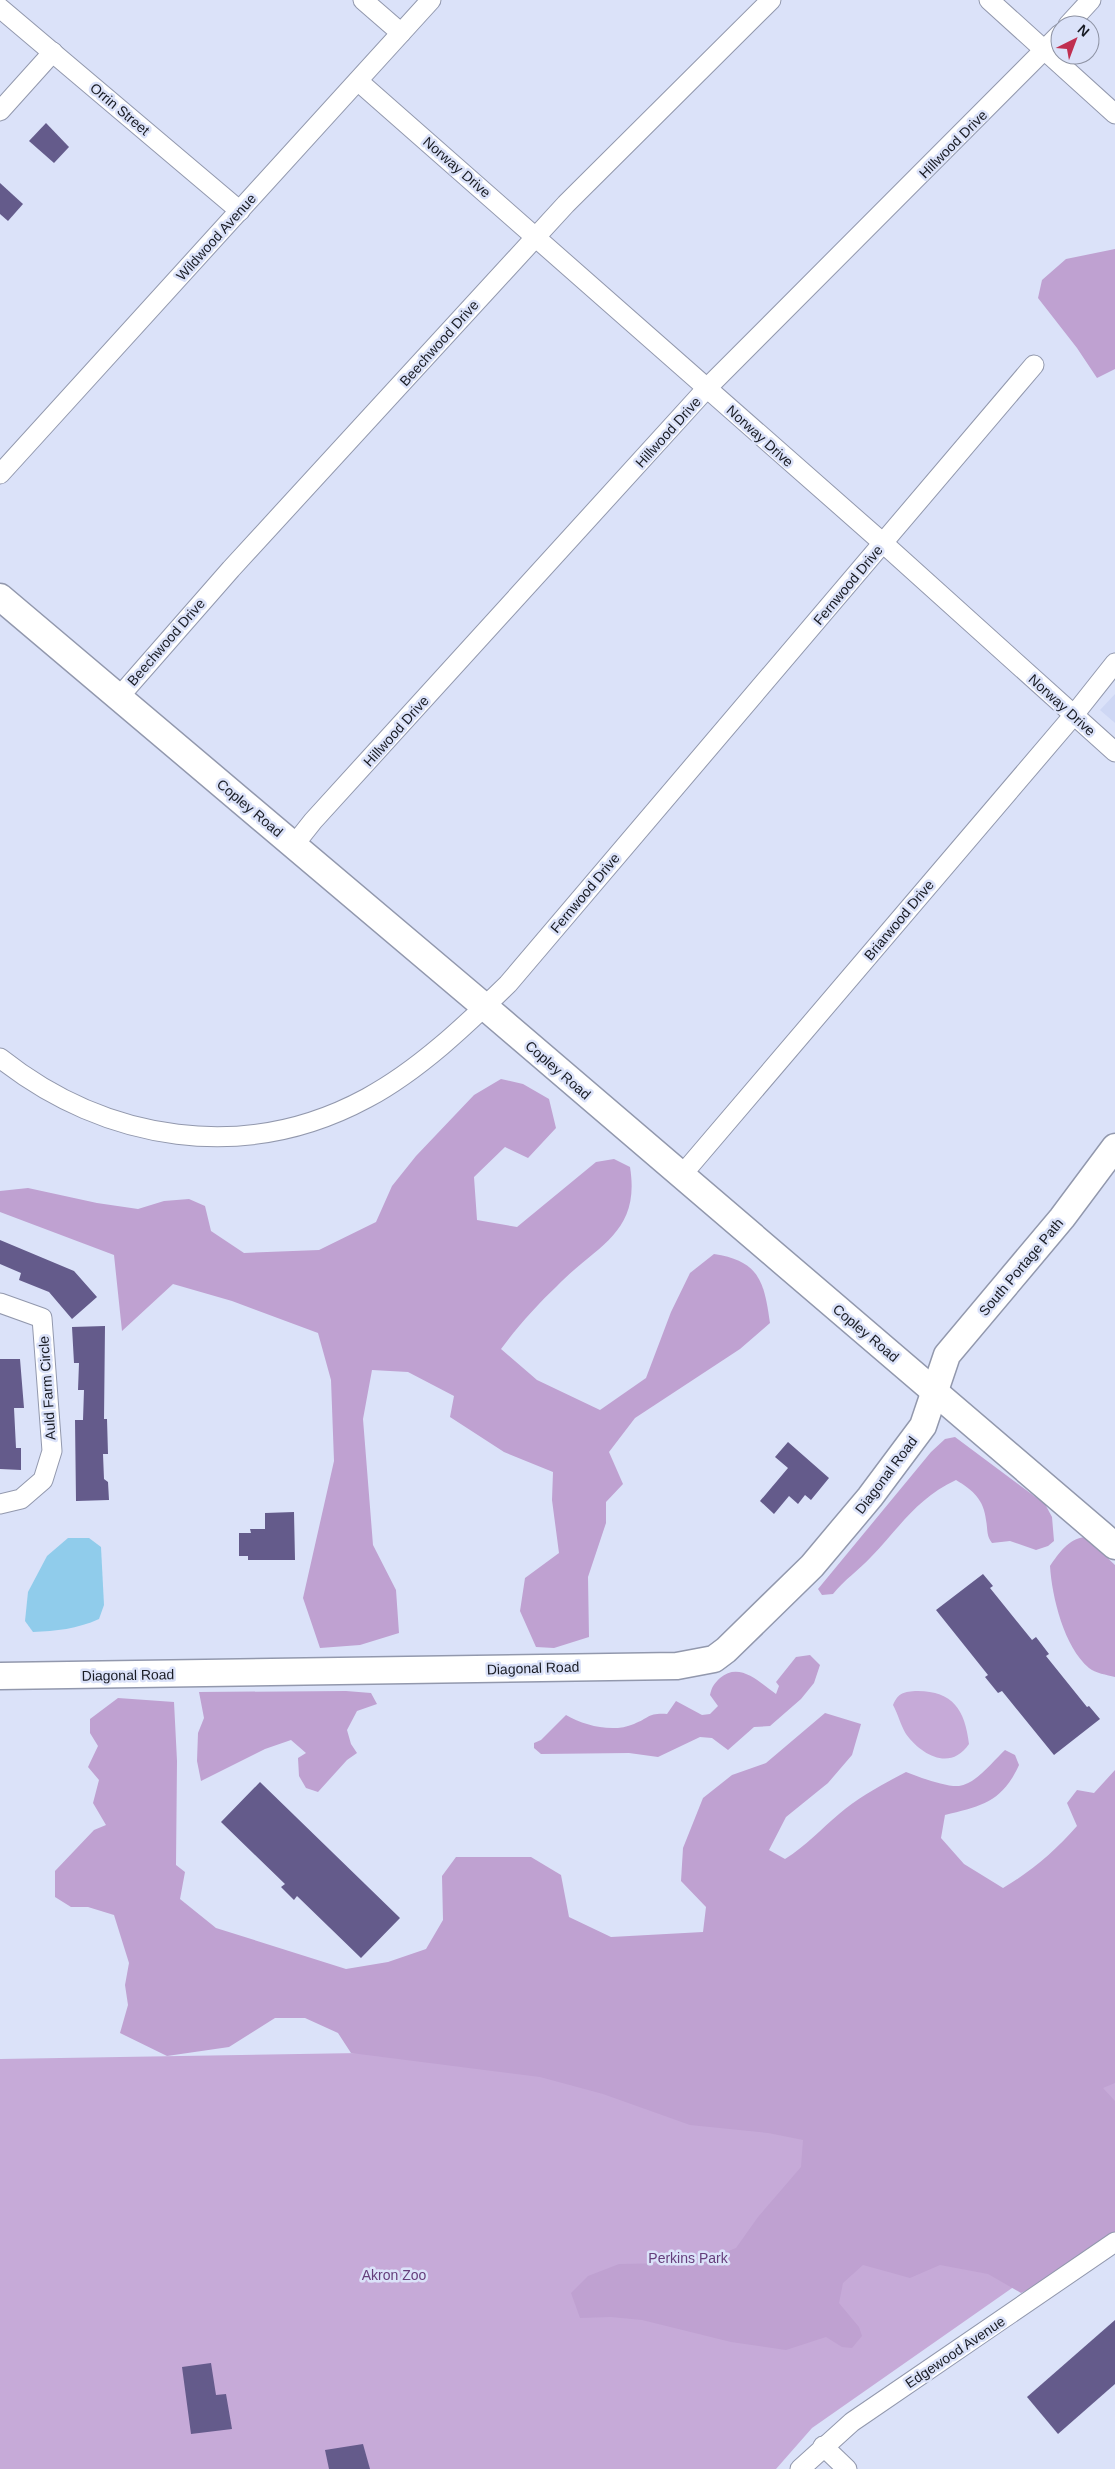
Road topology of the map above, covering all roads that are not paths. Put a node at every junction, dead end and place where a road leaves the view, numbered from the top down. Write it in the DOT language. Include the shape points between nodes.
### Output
graph roads {
  1 [pos="364,0"];
  2 [pos="431,0"];
  3 [pos="771,0"];
  4 [pos="989,0"];
  5 [pos="1091,0"];
  6 [pos="0,8"];
  7 [pos="1077,15"];
  8 [pos="401,33"];
  9 [pos="1050,45"];
  10 [pos="1045,51"];
  11 [pos="53,52"];
  12 [pos="358,81"];
  13 [pos="0,112"];
  14 [pos="1115,114"];
  15 [pos="240,211"];
  16 [pos="536,237"];
  17 [pos="1034,364"];
  18 [pos="708,388"];
  19 [pos="0,474"];
  20 [pos="883,543"];
  21 [pos="0,597"];
  22 [pos="1115,663"];
  23 [pos="119,697"];
  24 [pos="1073,716"];
  25 [pos="1115,752"];
  26 [pos="294,846"];
  27 [pos="485,1007"];
  28 [pos="0,1058"];
  29 [pos="1115,1147"];
  30 [pos="681,1176"];
  31 [pos="0,1303"];
  32 [pos="936,1392"];
  33 [pos="0,1504"];
  34 [pos="1115,1546"];
  35 [pos="0,1676"];
  36 [pos="1115,2242"];
  37 [pos="824,2446"];
  38 [pos="800,2469"];
  39 [pos="847,2469"];
  1 -- 8 [label="street"];
  2 -- 8 [label="street, Wildwood Avenue"];
  3 -- 16 [label="street, Beechwood Drive"];
  4 -- 10 [label="street"];
  5 -- 7 [label="street"];
  6 -- 11 [label="street, Orrin Street"];
  8 -- 12 [label="street, Wildwood Avenue"];
  9 -- 10 [label="street, Hillwood Drive"];
  10 -- 14 [label="street"];
  10 -- 18 [label="street, Hillwood Drive"];
  11 -- 13 [label="street"];
  11 -- 15 [label="street, Orrin Street"];
  12 -- 15 [label="street, Wildwood Avenue"];
  12 -- 16 [label="street, Norway Drive"];
  15 -- 19 [label="street, Wildwood Avenue"];
  16 -- 18 [label="street, Norway Drive"];
  16 -- 23 [label="street, Beechwood Drive" via="231,569"];
  17 -- 20 [label="street, Fernwood Drive"];
  18 -- 20 [label="street, Norway Drive"];
  18 -- 26 [label="street, Hillwood Drive" via="313,821"];
  20 -- 24 [label="street, Norway Drive"];
  20 -- 27 [label="street, Fernwood Drive"];
  21 -- 23 [label="main road, Copley Road"];
  22 -- 24 [label="street, Briarwood Drive"];
  23 -- 26 [label="main road, Copley Road"];
  24 -- 25 [label="street, Norway Drive"];
  24 -- 30 [label="street, Briarwood Drive"];
  26 -- 27 [label="main road, Copley Road"];
  27 -- 28 [label="street, Fernwood Drive" via="420,1062 369,1097 324,1117 291,1127 235,1136 165,1133 127,1125 53,1095"];
  27 -- 30 [label="main road, Copley Road"];
  29 -- 32 [label="main road, South Portage Path" via="1062,1218 947,1354"];
  30 -- 32 [label="main road, Copley Road"];
  31 -- 33 [label="street, Auld Farm Circle" via="42,1318 52,1451 43,1480 22,1499"];
  32 -- 34 [label="main road, Copley Road"];
  32 -- 35 [label="main road, Diagonal Road" via="923,1426 870,1497 812,1566 714,1659 677,1666"];
  36 -- 37 [label="street, Edgewood Avenue" via="852,2422"];
  37 -- 38 [label="street, Edgewood Avenue"];
  37 -- 39 [label="street"];
}
